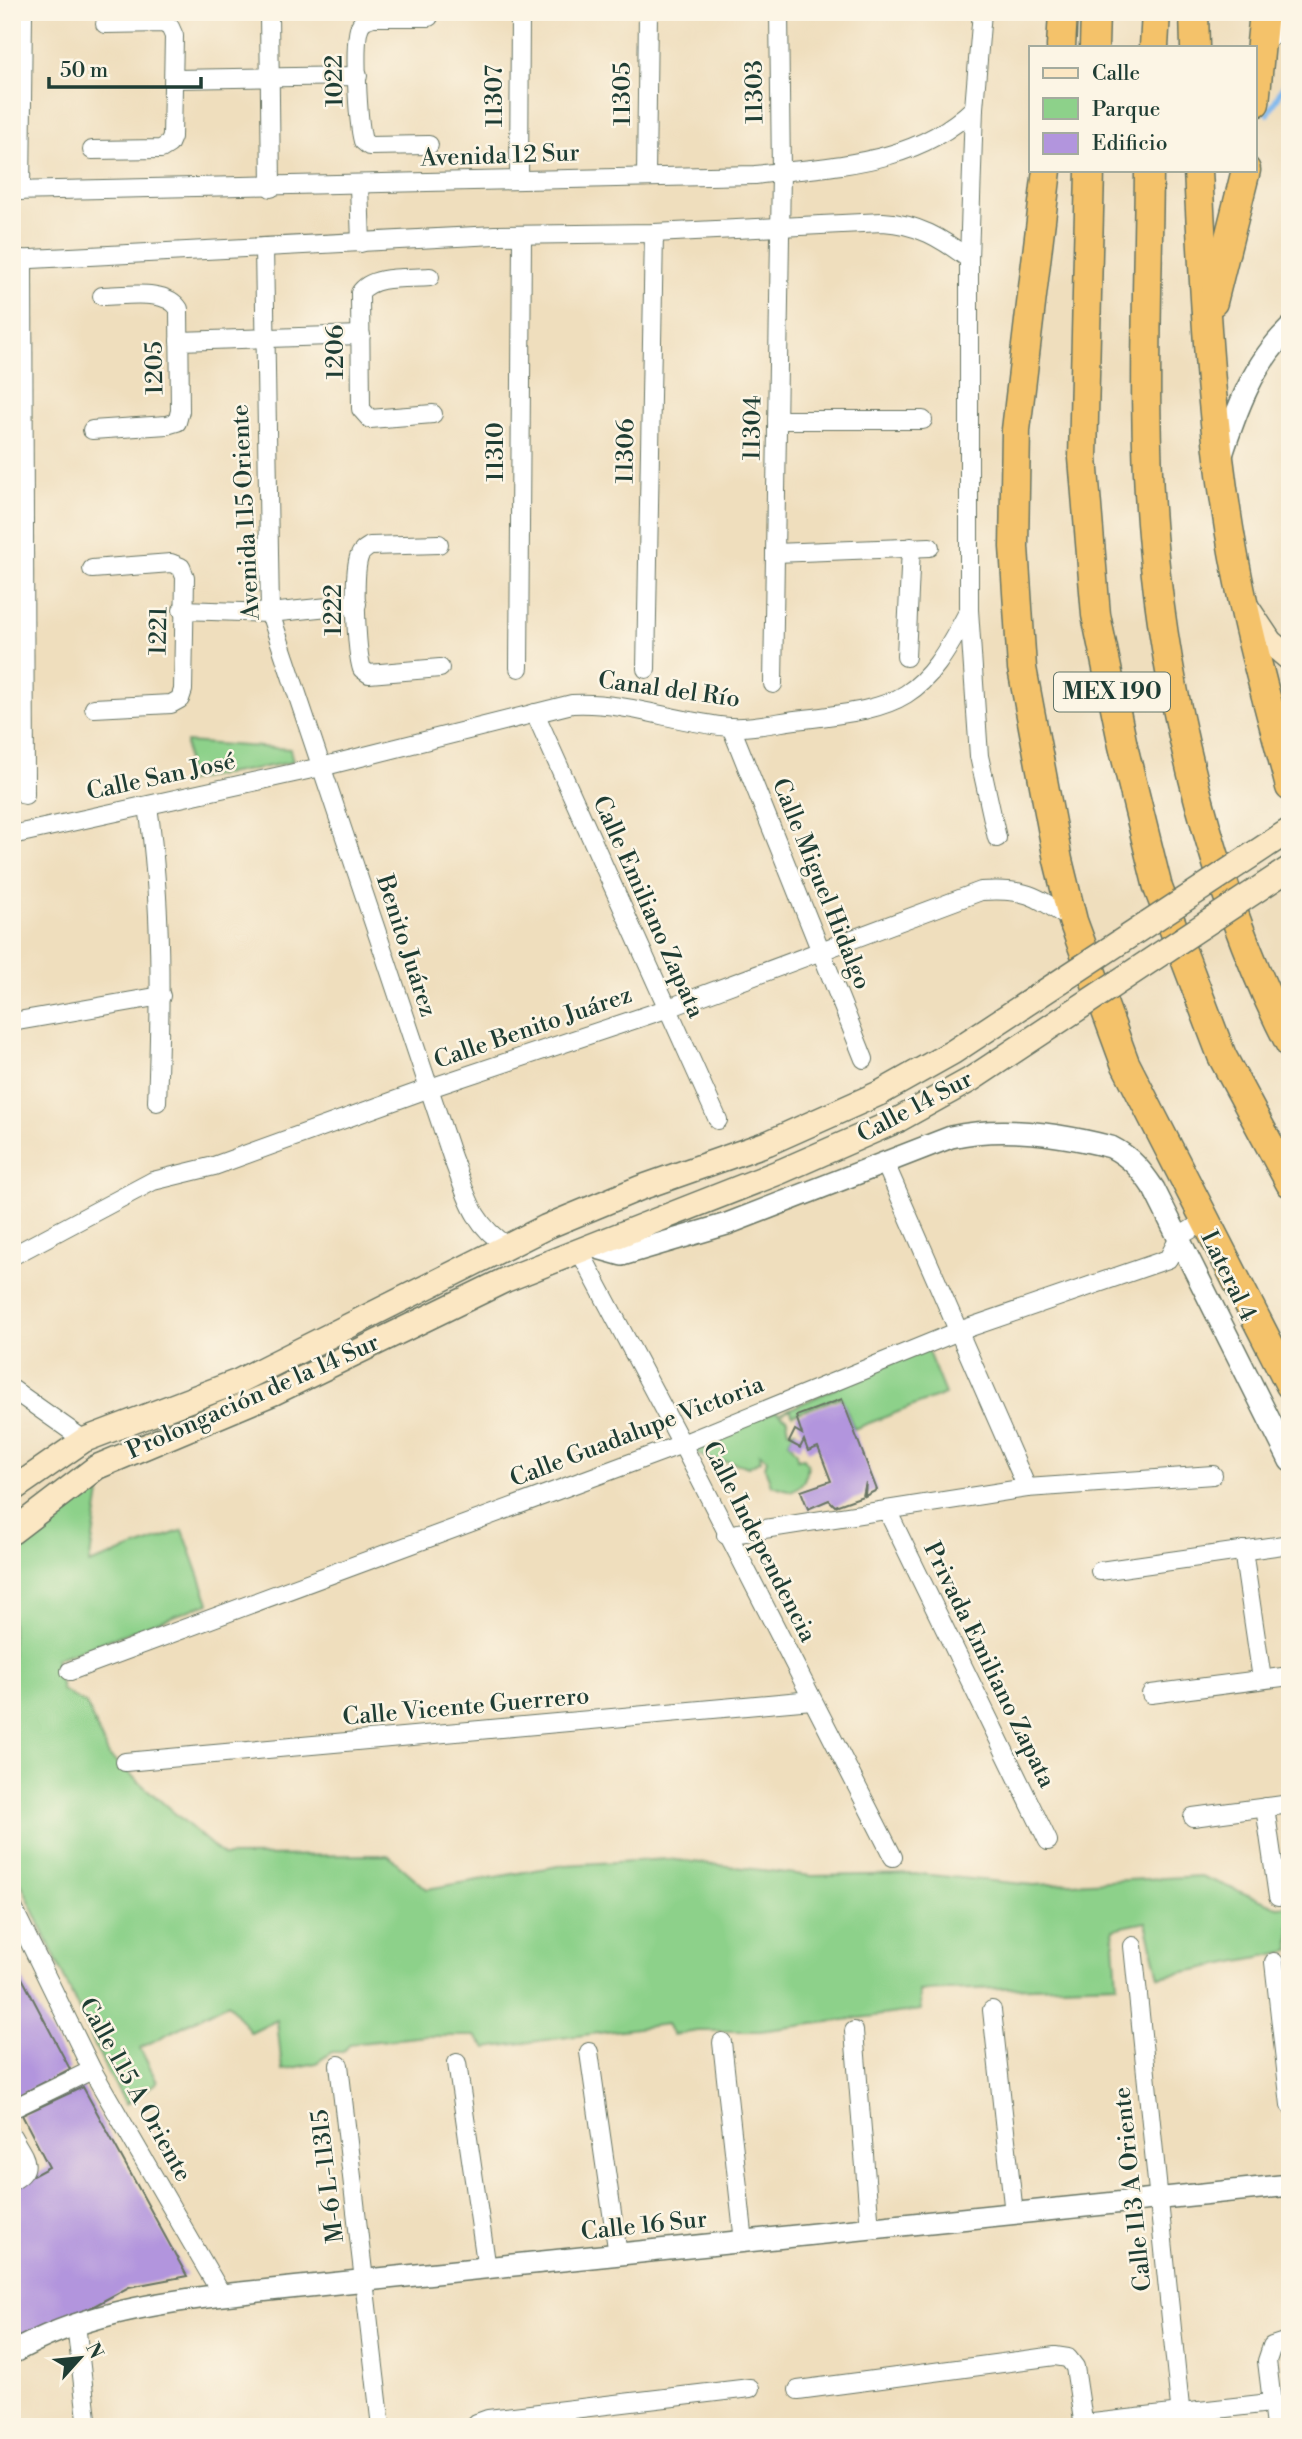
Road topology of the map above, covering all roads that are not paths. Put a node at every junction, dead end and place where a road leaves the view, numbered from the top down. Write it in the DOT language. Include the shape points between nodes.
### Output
graph roads {
  1 [pos="23,12"];
  2 [pos="269,12"];
  3 [pos="520,12"];
  4 [pos="648,12"];
  5 [pos="779,12"];
  6 [pos="982,12"];
  7 [pos="1063,12"];
  8 [pos="1095,12"];
  9 [pos="1156,12"];
  10 [pos="1194,12"];
  11 [pos="1264,12"];
  12 [pos="429,16"];
  13 [pos="1290,23"];
  14 [pos="105,24"];
  15 [pos="1262,44"];
  16 [pos="1061,46"];
  17 [pos="1094,46"];
  18 [pos="1154,46"];
  19 [pos="1195,46"];
  20 [pos="270,76"];
  21 [pos="358,76"];
  22 [pos="174,79"];
  23 [pos="1256,95"];
  24 [pos="974,107"];
  25 [pos="429,145"];
  26 [pos="92,150"];
  27 [pos="781,172"];
  28 [pos="1047,172"];
  29 [pos="1090,172"];
  30 [pos="1149,172"];
  31 [pos="1198,172"];
  32 [pos="1245,172"];
  33 [pos="646,177"];
  34 [pos="519,180"];
  35 [pos="359,186"];
  36 [pos="271,188"];
  37 [pos="16,191"];
  38 [pos="780,228"];
  39 [pos="653,233"];
  40 [pos="522,236"];
  41 [pos="361,243"];
  42 [pos="264,247"];
  43 [pos="18,259"];
  44 [pos="969,259"];
  45 [pos="430,277"];
  46 [pos="102,296"];
  47 [pos="1290,328"];
  48 [pos="1205,332"];
  49 [pos="361,335"];
  50 [pos="264,338"];
  51 [pos="179,341"];
  52 [pos="433,414"];
  53 [pos="777,420"];
  54 [pos="923,420"];
  55 [pos="92,430"];
  56 [pos="1220,460"];
  57 [pos="439,544"];
  58 [pos="911,547"];
  59 [pos="930,547"];
  60 [pos="775,553"];
  61 [pos="92,569"];
  62 [pos="1242,601"];
  63 [pos="357,604"];
  64 [pos="182,610"];
  65 [pos="969,610"];
  66 [pos="270,613"];
  67 [pos="906,657"];
  68 [pos="1290,659"];
  69 [pos="440,668"];
  70 [pos="519,668"];
  71 [pos="646,669"];
  72 [pos="773,684"];
  73 [pos="94,708"];
  74 [pos="535,713"];
  75 [pos="731,727"];
  76 [pos="321,767"];
  77 [pos="1290,787"];
  78 [pos="24,795"];
  79 [pos="148,806"];
  80 [pos="1290,830"];
  81 [pos="12,835"];
  82 [pos="997,838"];
  83 [pos="1290,868"];
  84 [pos="1073,920"];
  85 [pos="823,952"];
  86 [pos="161,996"];
  87 [pos="666,1009"];
  88 [pos="12,1022"];
  89 [pos="1290,1044"];
  90 [pos="864,1059"];
  91 [pos="427,1089"];
  92 [pos="157,1102"];
  93 [pos="718,1121"];
  94 [pos="885,1163"];
  95 [pos="1290,1183"];
  96 [pos="1207,1220"];
  97 [pos="1180,1236"];
  98 [pos="507,1246"];
  99 [pos="584,1248"];
  100 [pos="12,1256"];
  101 [pos="505,1279"];
  102 [pos="959,1331"];
  103 [pos="1290,1385"];
  104 [pos="12,1389"];
  105 [pos="84,1440"];
  106 [pos="682,1444"];
  107 [pos="1290,1461"];
  108 [pos="1213,1475"];
  109 [pos="1027,1488"];
  110 [pos="12,1490"];
  111 [pos="887,1510"];
  112 [pos="12,1532"];
  113 [pos="726,1535"];
  114 [pos="1290,1544"];
  115 [pos="1243,1550"];
  116 [pos="1100,1571"];
  117 [pos="70,1671"];
  118 [pos="1290,1676"];
  119 [pos="1262,1679"];
  120 [pos="1152,1694"];
  121 [pos="812,1700"];
  122 [pos="125,1762"];
  123 [pos="1290,1804"];
  124 [pos="1265,1807"];
  125 [pos="1194,1817"];
  126 [pos="1048,1841"];
  127 [pos="893,1857"];
  128 [pos="1278,1897"];
  129 [pos="12,1906"];
  130 [pos="1133,1946"];
  131 [pos="1274,1962"];
  132 [pos="992,2010"];
  133 [pos="854,2031"];
  134 [pos="722,2042"];
  135 [pos="589,2052"];
  136 [pos="457,2063"];
  137 [pos="340,2065"];
  138 [pos="92,2070"];
  139 [pos="1290,2105"];
  140 [pos="12,2109"];
  141 [pos="12,2136"];
  142 [pos="12,2181"];
  143 [pos="1290,2185"];
  144 [pos="1158,2199"];
  145 [pos="1014,2214"];
  146 [pos="870,2229"];
  147 [pos="744,2242"];
  148 [pos="618,2256"];
  149 [pos="487,2269"];
  150 [pos="366,2282"];
  151 [pos="222,2295"];
  152 [pos="76,2324"];
  153 [pos="1290,2340"];
  154 [pos="12,2353"];
  155 [pos="750,2388"];
  156 [pos="798,2390"];
  157 [pos="1270,2403"];
  158 [pos="1181,2420"];
  159 [pos="1084,2426"];
  160 [pos="88,2427"];
  161 [pos="381,2427"];
  162 [pos="475,2427"];
  163 [pos="1275,2427"];
  1 -- 37 [label="street"];
  2 -- 20 [label="street"];
  3 -- 34 [label="street, 11307"];
  4 -- 33 [label="street, 11305"];
  5 -- 27 [label="street, 11303"];
  6 -- 24 [label="street"];
  7 -- 16 [label="highway"];
  8 -- 17 [label="highway"];
  9 -- 18 [label="highway"];
  10 -- 19 [label="highway"];
  11 -- 15 [label="highway"];
  12 -- 21 [label="street, 1022" via="365,20 359,28"];
  13 -- 15 [label="street"];
  14 -- 22 [label="street" via="163,23 170,27"];
  15 -- 23 [label="highway"];
  20 -- 21 [label="street"];
  20 -- 22 [label="street"];
  20 -- 36 [label="street"];
  21 -- 25 [label="street, 1022" via="363,141 369,146"];
  22 -- 26 [label="street" via="169,145"];
  24 -- 27 [label="street, Avenida 12 Sur" via="954,127 900,153"];
  24 -- 44 [label="street"];
  27 -- 33 [label="street, Avenida 12 Sur"];
  27 -- 38 [label="street, 11304"];
  28 -- 84 [label="highway" via="1016,430 1014,547 1022,668"];
  29 -- 95 [label="highway, MEX 190" via="1083,458 1096,615 1122,746 1158,888 1222,1056"];
  30 -- 89 [label="highway, MEX 190" via="1147,434 1153,544 1167,665 1202,812 1250,958"];
  31 -- 48 [label="highway"];
  32 -- 48 [label="highway"];
  33 -- 34 [label="street, Avenida 12 Sur"];
  34 -- 35 [label="street, Avenida 12 Sur"];
  35 -- 36 [label="street, Avenida 12 Sur"];
  35 -- 41 [label="street"];
  36 -- 37 [label="street, Avenida 12 Sur"];
  38 -- 39 [label="street"];
  38 -- 44 [label="street" via="904,223 938,236"];
  38 -- 53 [label="street, 11304"];
  39 -- 40 [label="street"];
  39 -- 71 [label="street, 11306"];
  40 -- 41 [label="street"];
  40 -- 70 [label="street, 11310"];
  41 -- 42 [label="street"];
  42 -- 43 [label="street"];
  42 -- 50 [label="street, Avenida 115 Oriente"];
  43 -- 78 [label="street"];
  44 -- 65 [label="street"];
  45 -- 49 [label="street, 1206" via="366,285 360,293"];
  46 -- 51 [label="street, 1205" via="173,300 178,309"];
  47 -- 56 [label="street" via="1259,366 1237,409"];
  48 -- 56 [label="highway"];
  49 -- 50 [label="street"];
  49 -- 52 [label="street, 1206" via="361,409 365,416"];
  50 -- 51 [label="street"];
  50 -- 66 [label="street, Avenida 115 Oriente"];
  51 -- 55 [label="street, 1205" via="177,422"];
  53 -- 54 [label="street"];
  53 -- 60 [label="street, 11304"];
  56 -- 62 [label="highway"];
  57 -- 63 [label="street, 1222" via="363,550 358,558"];
  58 -- 59 [label="street"];
  58 -- 60 [label="street"];
  58 -- 67 [label="street"];
  60 -- 72 [label="street, 11304"];
  61 -- 64 [label="street, 1221" via="171,563 181,568 185,578"];
  62 -- 68 [label="main road" via="1270,642"];
  62 -- 77 [label="highway"];
  63 -- 66 [label="street"];
  63 -- 69 [label="street, 1222" via="362,669 369,674"];
  64 -- 66 [label="street"];
  64 -- 73 [label="street, 1221" via="180,699 172,704"];
  65 -- 75 [label="street, Canal del Río" via="933,672 899,699 863,712"];
  65 -- 82 [label="street" via="979,756"];
  66 -- 76 [label="street, Avenida 115 Oriente"];
  74 -- 75 [label="street, Canal del Río" via="598,702"];
  74 -- 76 [label="street, Canal del Río"];
  74 -- 87 [label="street, Calle Emiliano Zapata"];
  75 -- 85 [label="street, Calle Miguel Hidalgo"];
  76 -- 79 [label="street, Calle San José"];
  76 -- 91 [label="street, Benito Juárez"];
  79 -- 81 [label="street, Calle San José"];
  79 -- 86 [label="street" via="158,896"];
  80 -- 98 [label="main road, Calle 14 Sur, bridge" via="953,1052 880,1093 768,1143 640,1188"];
  83 -- 99 [label="main road, Calle 14 Sur, bridge" via="970,1080 896,1121"];
  84 -- 85 [label="street, Calle Benito Juárez" via="1035,896 1012,889 981,891"];
  84 -- 96 [label="highway" via="1125,1063"];
  85 -- 87 [label="street, Calle Benito Juárez"];
  85 -- 90 [label="street, Calle Miguel Hidalgo"];
  86 -- 88 [label="street"];
  86 -- 92 [label="street"];
  87 -- 91 [label="street, Calle Benito Juárez"];
  87 -- 93 [label="street, Calle Emiliano Zapata"];
  91 -- 98 [label="street, Benito Juárez" via="476,1219"];
  91 -- 100 [label="street, Calle Benito Juárez" via="214,1166 153,1181"];
  94 -- 97 [label="street, Lateral 4" via="951,1137 999,1130 1111,1147 1126,1154 1154,1189"];
  94 -- 99 [label="street, Lateral 4" via="727,1224 622,1255"];
  94 -- 102 [label="street"];
  96 -- 97 [label="street, Calle Guadalupe Victoria"];
  96 -- 103 [label="highway"];
  97 -- 102 [label="street, Calle Guadalupe Victoria" via="1168,1259"];
  97 -- 107 [label="street, Lateral 4"];
  98 -- 105 [label="main road, Prolongación de la 14 Sur" via="239,1381"];
  99 -- 101 [label="main road, Calle 14 Sur"];
  99 -- 106 [label="street, Calle Independencia"];
  101 -- 112 [label="main road, Prolongación de la 14 Sur" via="273,1393 97,1467"];
  102 -- 106 [label="street, Calle Guadalupe Victoria"];
  102 -- 109 [label="street"];
  104 -- 105 [label="street"];
  105 -- 110 [label="main road, Prolongación de la 14 Sur"];
  106 -- 113 [label="street, Calle Independencia"];
  106 -- 117 [label="street, Calle Guadalupe Victoria"];
  108 -- 109 [label="street"];
  109 -- 111 [label="street"];
  111 -- 113 [label="street"];
  111 -- 126 [label="street, Privada Emiliano Zapata"];
  113 -- 121 [label="street, Calle Independencia"];
  114 -- 115 [label="street"];
  115 -- 116 [label="street"];
  115 -- 119 [label="street"];
  118 -- 119 [label="street"];
  119 -- 120 [label="street"];
  121 -- 122 [label="street, Calle Vicente Guerrero"];
  121 -- 127 [label="street, Calle Independencia"];
  123 -- 124 [label="street"];
  124 -- 125 [label="street"];
  124 -- 128 [label="street"];
  129 -- 138 [label="street, Calle 115 A Oriente"];
  130 -- 144 [label="street, Calle 113 A Oriente"];
  131 -- 139 [label="street"];
  132 -- 145 [label="street"];
  133 -- 146 [label="street"];
  134 -- 147 [label="street"];
  135 -- 148 [label="street"];
  136 -- 149 [label="street"];
  137 -- 150 [label="street, M-6 L-11315"];
  138 -- 140 [label="street"];
  138 -- 151 [label="street, Calle 115 A Oriente"];
  141 -- 142 [label="street" via="26,2169"];
  143 -- 144 [label="street, Calle 16 Sur"];
  144 -- 145 [label="street, Calle 16 Sur"];
  144 -- 158 [label="street, Calle 113 A Oriente"];
  145 -- 146 [label="street, Calle 16 Sur"];
  146 -- 147 [label="street, Calle 16 Sur"];
  147 -- 148 [label="street, Calle 16 Sur"];
  148 -- 149 [label="street, Calle 16 Sur"];
  149 -- 150 [label="street, Calle 16 Sur"];
  150 -- 151 [label="street, Calle 16 Sur"];
  150 -- 161 [label="street, M-6 L-11315"];
  151 -- 152 [label="street, Calle 16 Sur" via="142,2305"];
  152 -- 154 [label="street, Calle 16 Sur"];
  152 -- 160 [label="street"];
  153 -- 157 [label="street" via="1272,2346 1267,2361"];
  155 -- 162 [label="street" via="488,2418"];
  156 -- 159 [label="street" via="1068,2357 1075,2367"];
  157 -- 158 [label="street"];
  157 -- 163 [label="street"];
  158 -- 159 [label="street"];
}
